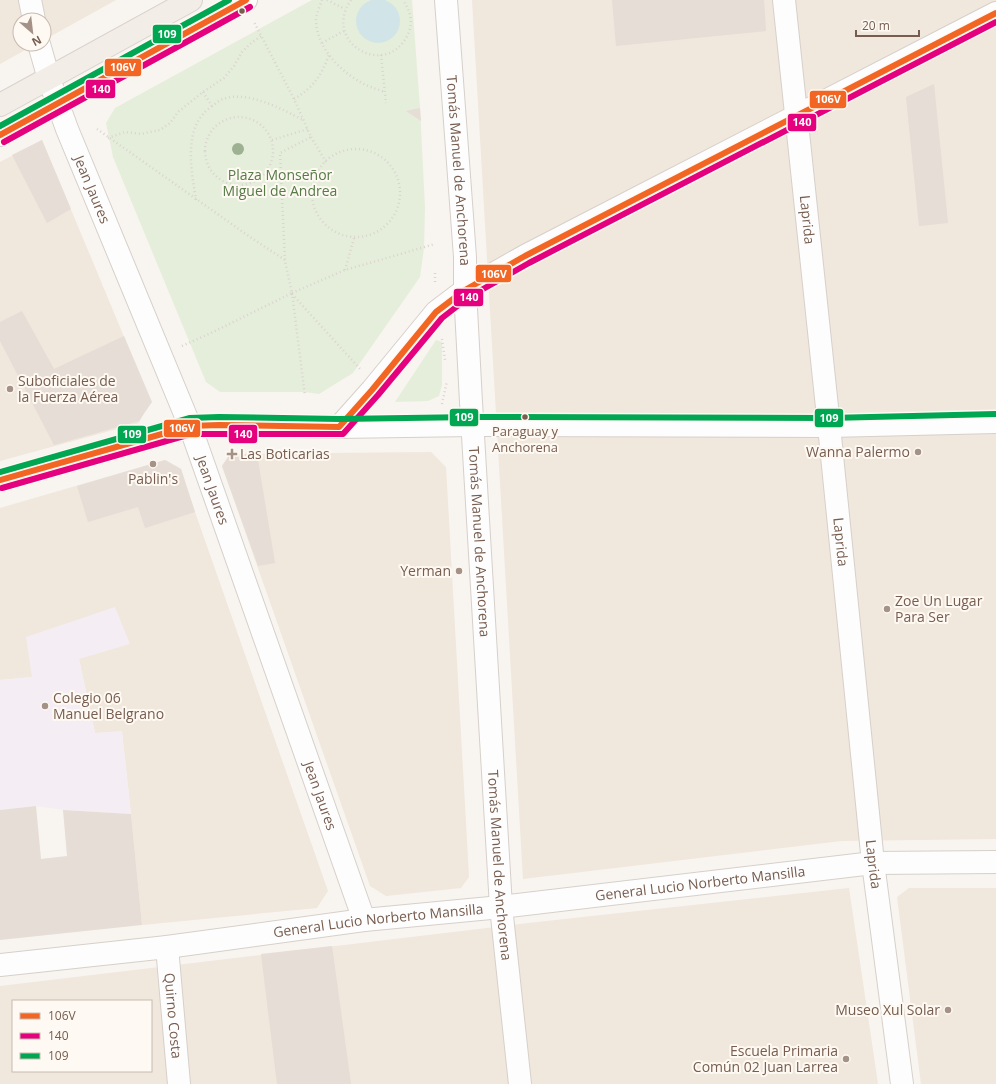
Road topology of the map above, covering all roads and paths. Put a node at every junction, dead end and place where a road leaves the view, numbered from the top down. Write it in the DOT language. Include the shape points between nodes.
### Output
graph roads {
  1 [pos="30,0"];
  2 [pos="191,0"];
  3 [pos="246,0"];
  4 [pos="322,0"];
  5 [pos="327,0"];
  6 [pos="351,0"];
  7 [pos="403,0"];
  8 [pos="446,0"];
  9 [pos="784,0"];
  10 [pos="345,9"];
  11 [pos="32,12"];
  12 [pos="996,13"];
  13 [pos="254,22"];
  14 [pos="344,31"];
  15 [pos="261,36"];
  16 [pos="322,43"];
  17 [pos="41,52"];
  18 [pos="329,55"];
  19 [pos="381,55"];
  20 [pos="49,79"];
  21 [pos="203,92"];
  22 [pos="385,92"];
  23 [pos="294,99"];
  24 [pos="386,102"];
  25 [pos="58,104"];
  26 [pos="0,105"];
  27 [pos="212,106"];
  28 [pos="797,116"];
  29 [pos="304,120"];
  30 [pos="308,129"];
  31 [pos="97,130"];
  32 [pos="0,135"];
  33 [pos="311,137"];
  34 [pos="108,138"];
  35 [pos="272,140"];
  36 [pos="326,162"];
  37 [pos="196,200"];
  38 [pos="354,238"];
  39 [pos="435,244"];
  40 [pos="285,261"];
  41 [pos="345,270"];
  42 [pos="465,290"];
  43 [pos="292,293"];
  44 [pos="182,346"];
  45 [pos="361,370"];
  46 [pos="305,396"];
  47 [pos="996,422"];
  48 [pos="472,425"];
  49 [pos="190,426"];
  50 [pos="829,426"];
  51 [pos="339,427"];
  52 [pos="0,480"];
  53 [pos="996,862"];
  54 [pos="873,863"];
  55 [pos="501,907"];
  56 [pos="364,920"];
  57 [pos="167,947"];
  58 [pos="0,965"];
  59 [pos="179,1084"];
  60 [pos="520,1084"];
  61 [pos="902,1084"];
  1 -- 11 [label="street"];
  2 -- 20 [label="main road"];
  3 -- 25 [label="street"];
  4 -- 16 [label="path" via="316,20"];
  5 -- 10 [label="path"];
  6 -- 10 [label="path"];
  7 -- 19 [label="path" via="411,19 410,31 396,50"];
  8 -- 42 [label="street, Tomás Manuel de Anchorena" via="465,257"];
  9 -- 28 [label="street, Laprida"];
  10 -- 14 [label="path"];
  12 -- 28 [label="street"];
  13 -- 15 [label="path"];
  14 -- 16 [label="path"];
  14 -- 19 [label="path" via="355,48 365,54"];
  15 -- 21 [label="path" via="242,52 224,78"];
  15 -- 23 [label="path"];
  16 -- 18 [label="path"];
  17 -- 20 [label="street, Jean Jaures"];
  18 -- 22 [label="path" via="344,72 363,84"];
  18 -- 23 [label="path" via="315,83"];
  19 -- 22 [label="path"];
  20 -- 25 [label="street, Jean Jaures"];
  20 -- 26 [label="main road"];
  21 -- 27 [label="path"];
  21 -- 34 [label="path" via="160,130 141,134 125,132"];
  22 -- 24 [label="path"];
  23 -- 29 [label="path"];
  25 -- 32 [label="street"];
  25 -- 49 [label="street, Jean Jaures"];
  27 -- 29 [label="path" via="223,99 244,98 270,105"];
  27 -- 37 [label="path" via="202,115 190,142"];
  28 -- 42 [label="street" via="532,252"];
  28 -- 50 [label="street, Laprida"];
  29 -- 30 [label="path"];
  30 -- 33 [label="path"];
  30 -- 35 [label="path"];
  31 -- 34 [label="path"];
  33 -- 36 [label="path"];
  33 -- 40 [label="path" via="280,153"];
  34 -- 37 [label="path"];
  35 -- 35 [label="path" via="266,128 257,121 235,116 224,119 208,135 205,158 217,178 239,185 251,183 269,170 273,159"];
  36 -- 38 [label="path" via="315,176 313,204 318,217 328,227 340,235"];
  36 -- 38 [label="path" via="334,154 349,149 364,149 378,154 390,163 398,176 400,206 393,220 382,230"];
  37 -- 40 [label="path"];
  38 -- 41 [label="path"];
  39 -- 41 [label="path"];
  40 -- 43 [label="path"];
  41 -- 43 [label="path"];
  42 -- 48 [label="street, Tomás Manuel de Anchorena"];
  42 -- 51 [label="street" via="436,312"];
  43 -- 44 [label="path"];
  43 -- 45 [label="path"];
  43 -- 46 [label="path"];
  47 -- 50 [label="street"];
  48 -- 50 [label="street"];
  48 -- 51 [label="street"];
  48 -- 55 [label="street, Tomás Manuel de Anchorena"];
  49 -- 51 [label="street"];
  49 -- 52 [label="street"];
  49 -- 56 [label="street, Jean Jaures"];
  50 -- 54 [label="street, Laprida"];
  53 -- 54 [label="street, General Lucio Norberto Mansilla"];
  54 -- 55 [label="street, General Lucio Norberto Mansilla"];
  54 -- 61 [label="street, Laprida"];
  55 -- 56 [label="street, General Lucio Norberto Mansilla"];
  55 -- 60 [label="street, Tomás Manuel de Anchorena"];
  56 -- 57 [label="street, General Lucio Norberto Mansilla"];
  57 -- 58 [label="street, General Lucio Norberto Mansilla"];
  57 -- 59 [label="street, Quirno Costa"];
}
